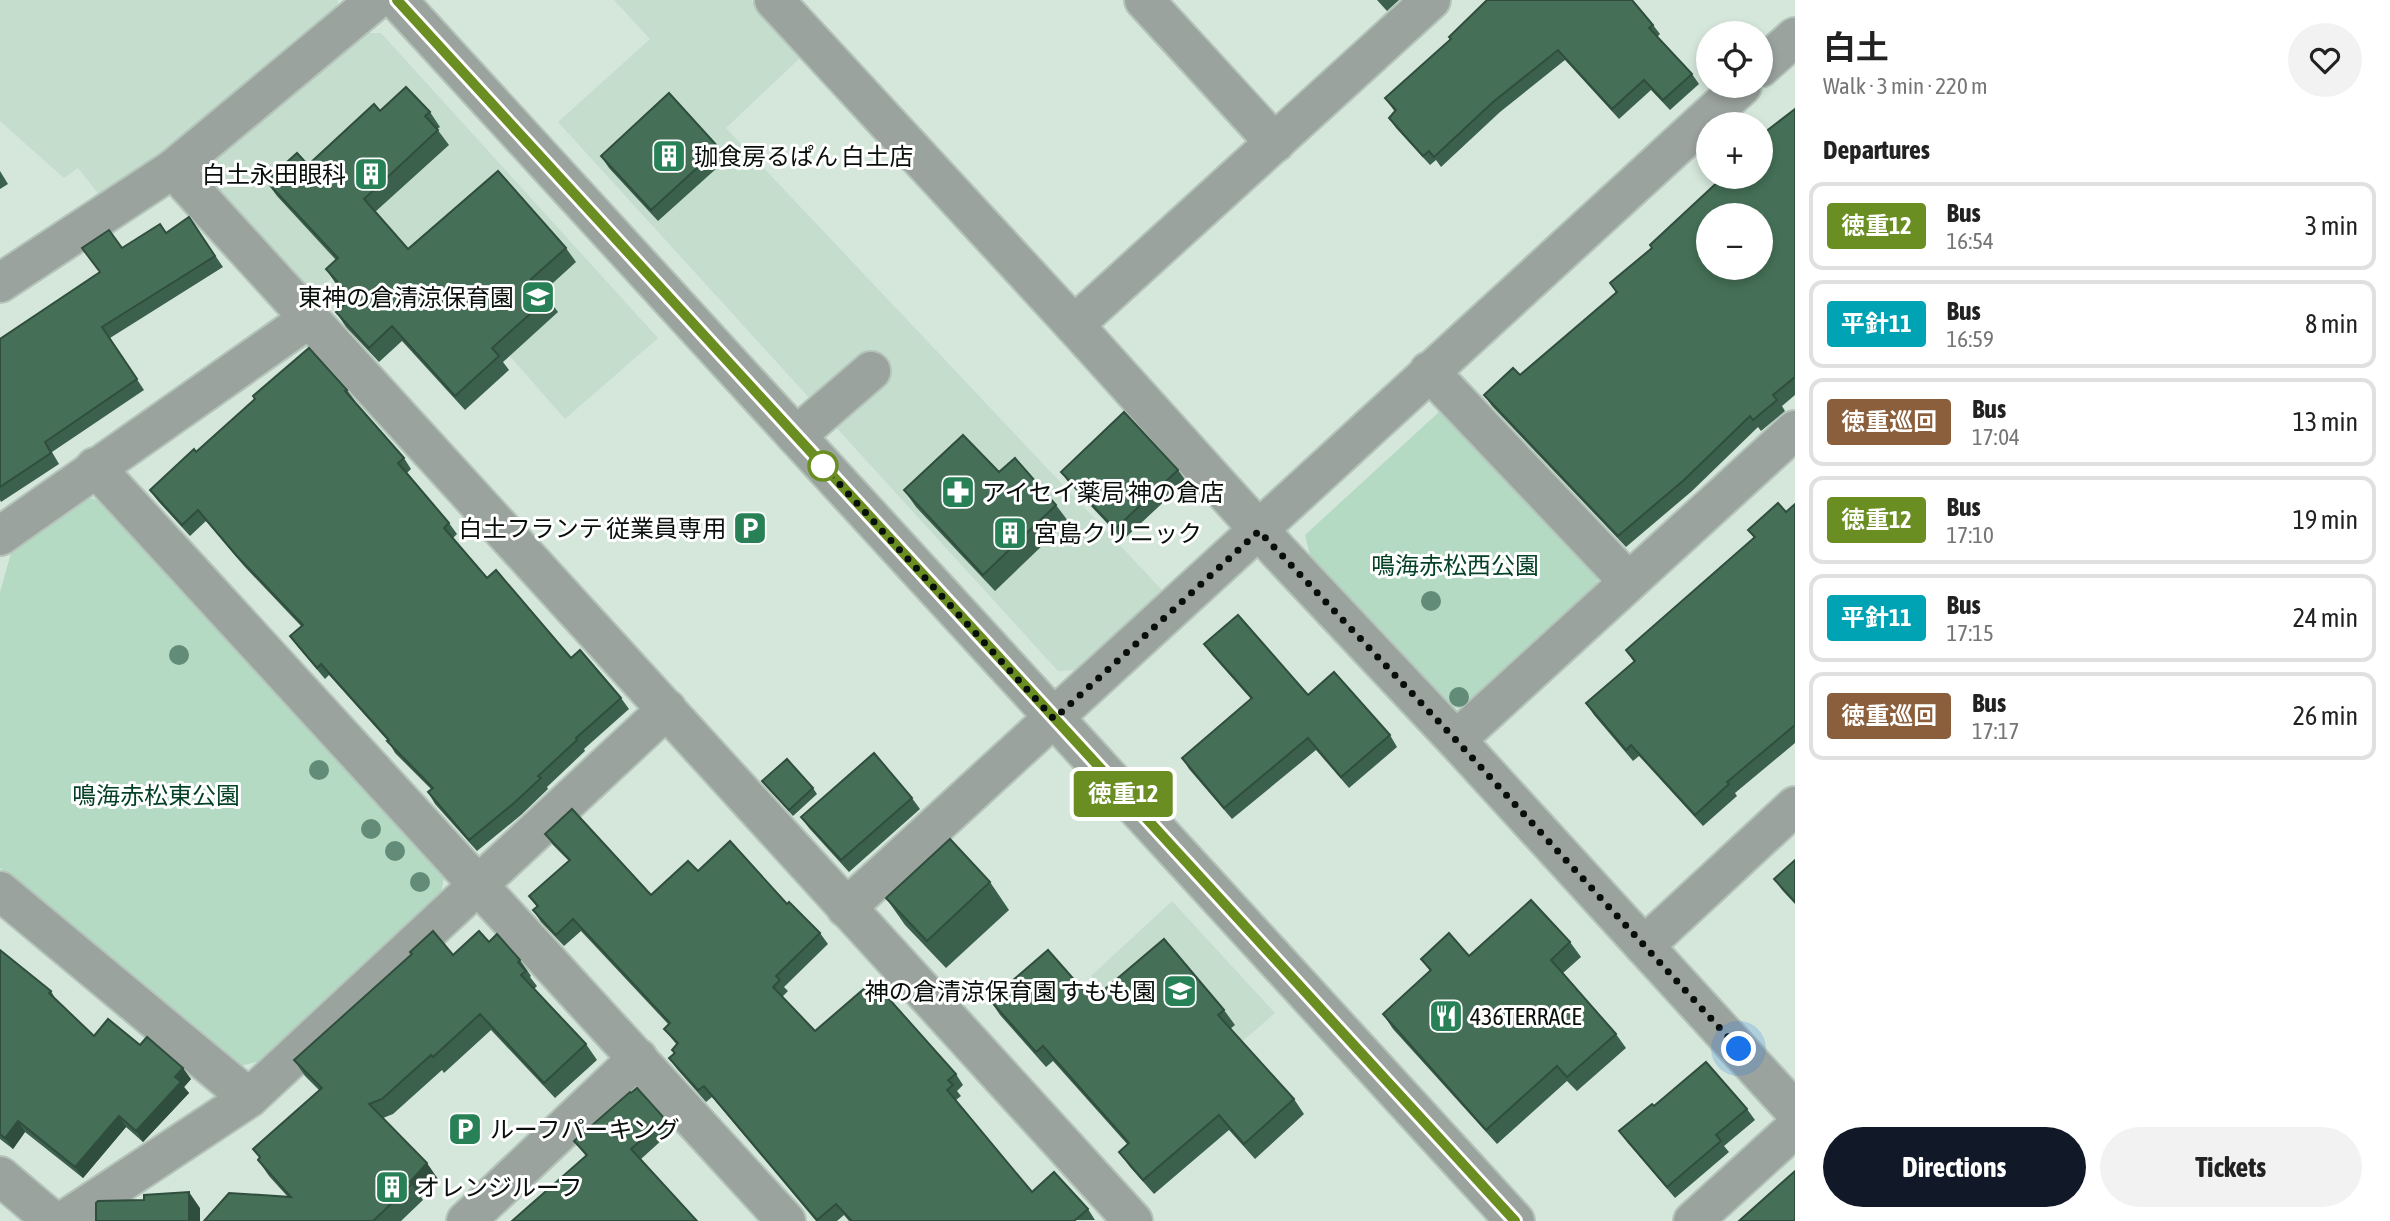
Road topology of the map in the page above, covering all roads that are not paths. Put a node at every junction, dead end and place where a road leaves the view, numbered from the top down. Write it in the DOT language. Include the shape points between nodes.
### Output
graph roads {
  1 [pos="376,0"];
  2 [pos="397,0"];
  3 [pos="774,0"];
  4 [pos="1144,0"];
  5 [pos="1431,0"];
  6 [pos="1795,37"];
  7 [pos="1773,56"];
  8 [pos="1729,98"];
  9 [pos="1275,143"];
  10 [pos="173,169"];
  11 [pos="0,283"];
  12 [pos="310,318"];
  13 [pos="1074,325"];
  14 [pos="871,371"];
  15 [pos="1429,371"];
  16 [pos="1795,430"];
  17 [pos="796,436"];
  18 [pos="95,467"];
  19 [pos="1259,531"];
  20 [pos="0,536"];
  21 [pos="1628,581"];
  22 [pos="667,709"];
  23 [pos="1054,719"];
  24 [pos="1456,740"];
  25 [pos="1795,806"];
  26 [pos="476,885"];
  27 [pos="0,891"];
  28 [pos="846,908"];
  29 [pos="1644,946"];
  30 [pos="638,1058"];
  31 [pos="249,1098"];
  32 [pos="1795,1111"];
  33 [pos="1795,1128"];
  34 [pos="0,1176"];
  35 [pos="53,1221"];
  36 [pos="64,1221"];
  37 [pos="466,1221"];
  38 [pos="786,1221"];
  39 [pos="1133,1221"];
  40 [pos="1515,1221"];
  41 [pos="1693,1221"];
  1 -- 10 [label="street"];
  2 -- 17 [label="street"];
  3 -- 13 [label="street"];
  4 -- 9 [label="street"];
  5 -- 9 [label="street"];
  6 -- 7 [label="street"];
  8 -- 15 [label="street"];
  9 -- 13 [label="street"];
  10 -- 11 [label="street"];
  10 -- 12 [label="street"];
  12 -- 18 [label="street"];
  12 -- 22 [label="street"];
  13 -- 19 [label="street"];
  14 -- 17 [label="street"];
  15 -- 19 [label="street"];
  15 -- 21 [label="street"];
  16 -- 21 [label="street"];
  17 -- 23 [label="street"];
  18 -- 20 [label="street"];
  18 -- 26 [label="street"];
  19 -- 23 [label="street"];
  19 -- 24 [label="street"];
  21 -- 24 [label="street"];
  22 -- 26 [label="street"];
  22 -- 28 [label="street"];
  23 -- 28 [label="street"];
  23 -- 40 [label="street"];
  24 -- 29 [label="street"];
  25 -- 29 [label="street"];
  26 -- 30 [label="street"];
  26 -- 31 [label="street"];
  27 -- 31 [label="street"];
  28 -- 39 [label="street"];
  29 -- 32 [label="street"];
  30 -- 37 [label="street"];
  30 -- 38 [label="street"];
  31 -- 36 [label="street"];
  33 -- 41 [label="street"];
  34 -- 35 [label="street"];
}
